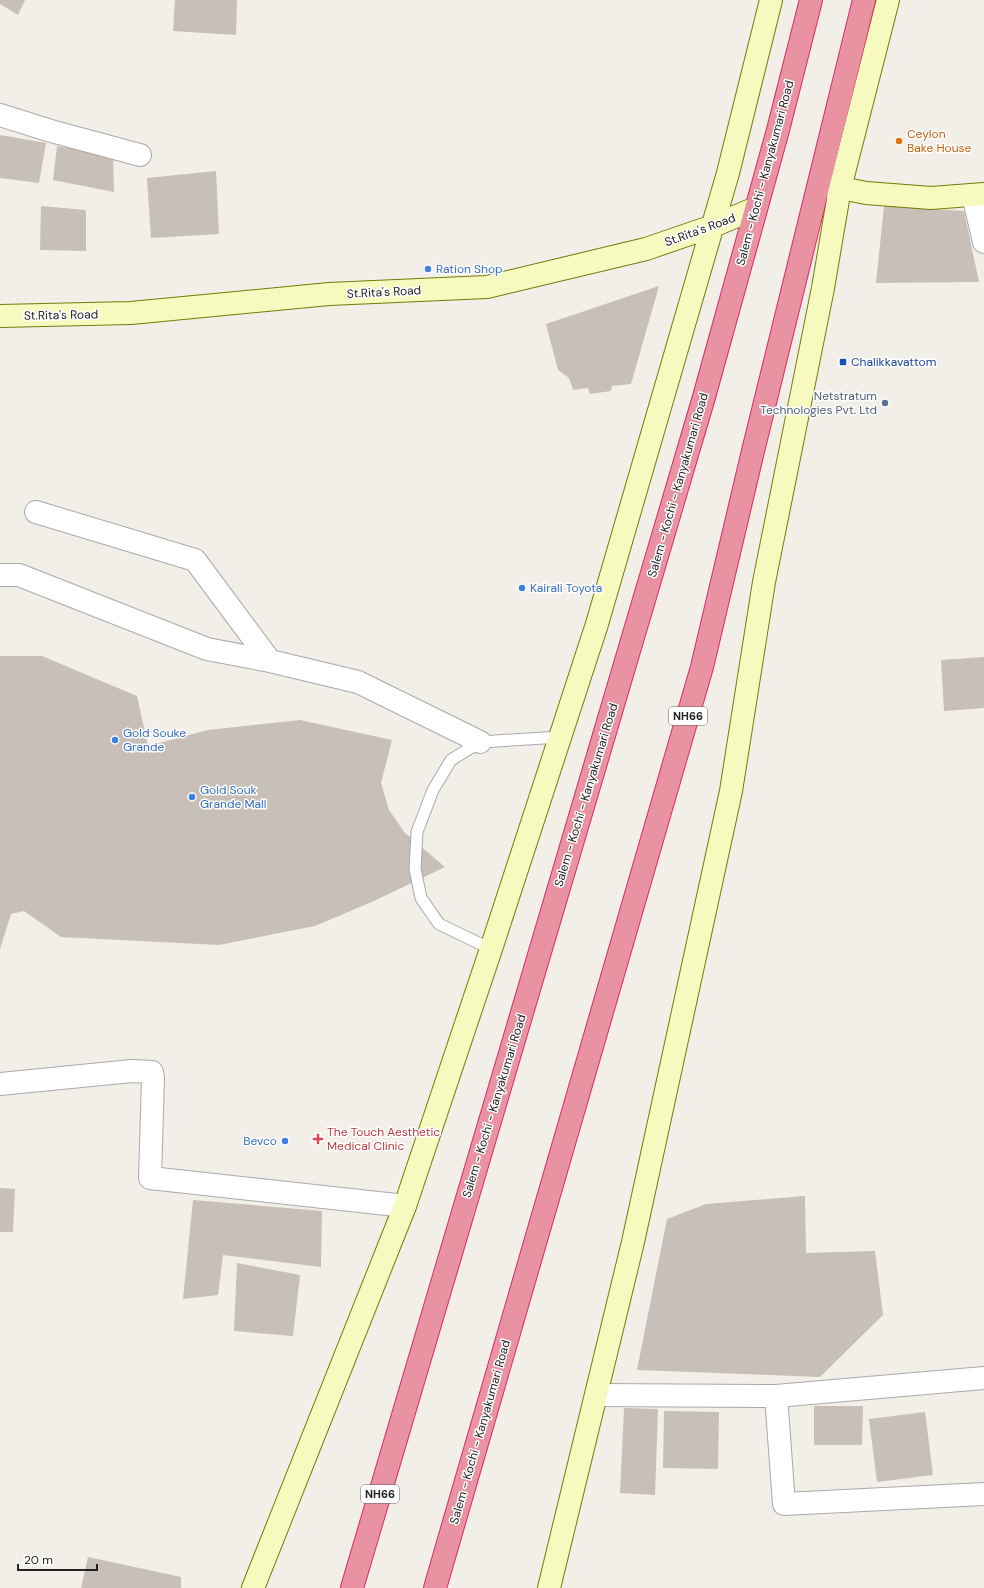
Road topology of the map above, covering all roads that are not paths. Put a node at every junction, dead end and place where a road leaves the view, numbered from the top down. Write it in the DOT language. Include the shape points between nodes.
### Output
graph roads {
  1 [pos="771,0"];
  2 [pos="811,0"];
  3 [pos="864,0"];
  4 [pos="888,0"];
  5 [pos="0,115"];
  6 [pos="140,155"];
  7 [pos="830,186"];
  8 [pos="978,194"];
  9 [pos="756,208"];
  10 [pos="713,226"];
  11 [pos="984,242"];
  12 [pos="0,316"];
  13 [pos="36,512"];
  14 [pos="0,575"];
  15 [pos="270,661"];
  16 [pos="560,737"];
  17 [pos="480,742"];
  18 [pos="491,949"];
  19 [pos="0,1084"];
  20 [pos="405,1206"];
  21 [pos="984,1378"];
  22 [pos="596,1395"];
  23 [pos="776,1396"];
  24 [pos="984,1494"];
  25 [pos="253,1588"];
  26 [pos="352,1588"];
  27 [pos="435,1588"];
  28 [pos="549,1588"];
  1 -- 10 [label="street"];
  2 -- 9 [label="highway, Salem - Kochi - Kanyakumari Road / NH66"];
  3 -- 7 [label="highway, Salem - Kochi - Kanyakumari Road / NH66"];
  4 -- 7 [label="street"];
  5 -- 6 [label="street"];
  7 -- 8 [label="street" via="866,193 931,198"];
  7 -- 22 [label="street" via="823,288 764,582 731,791 633,1242"];
  7 -- 27 [label="highway, Salem - Kochi - Kanyakumari Road / NH66" via="753,451 702,667"];
  8 -- 11 [label="street"];
  9 -- 10 [label="street, St.Rita's Road"];
  9 -- 26 [label="highway, Salem - Kochi - Kanyakumari Road / NH66" via="666,527"];
  10 -- 12 [label="street, St.Rita's Road" via="646,249 487,287 329,294 131,313"];
  10 -- 16 [label="street" via="597,624"];
  13 -- 15 [label="street" via="195,560"];
  14 -- 15 [label="street" via="19,575 207,649"];
  15 -- 17 [label="street" via="358,682"];
  16 -- 17 [label="lane"];
  16 -- 18 [label="street"];
  17 -- 18 [label="lane" via="451,760 433,790 417,832 415,868 421,898 439,924"];
  18 -- 20 [label="street"];
  19 -- 20 [label="street" via="132,1071 152,1072 150,1178"];
  20 -- 25 [label="street"];
  21 -- 23 [label="street"];
  22 -- 23 [label="street"];
  22 -- 28 [label="street"];
  23 -- 24 [label="street" via="784,1504"];
}
